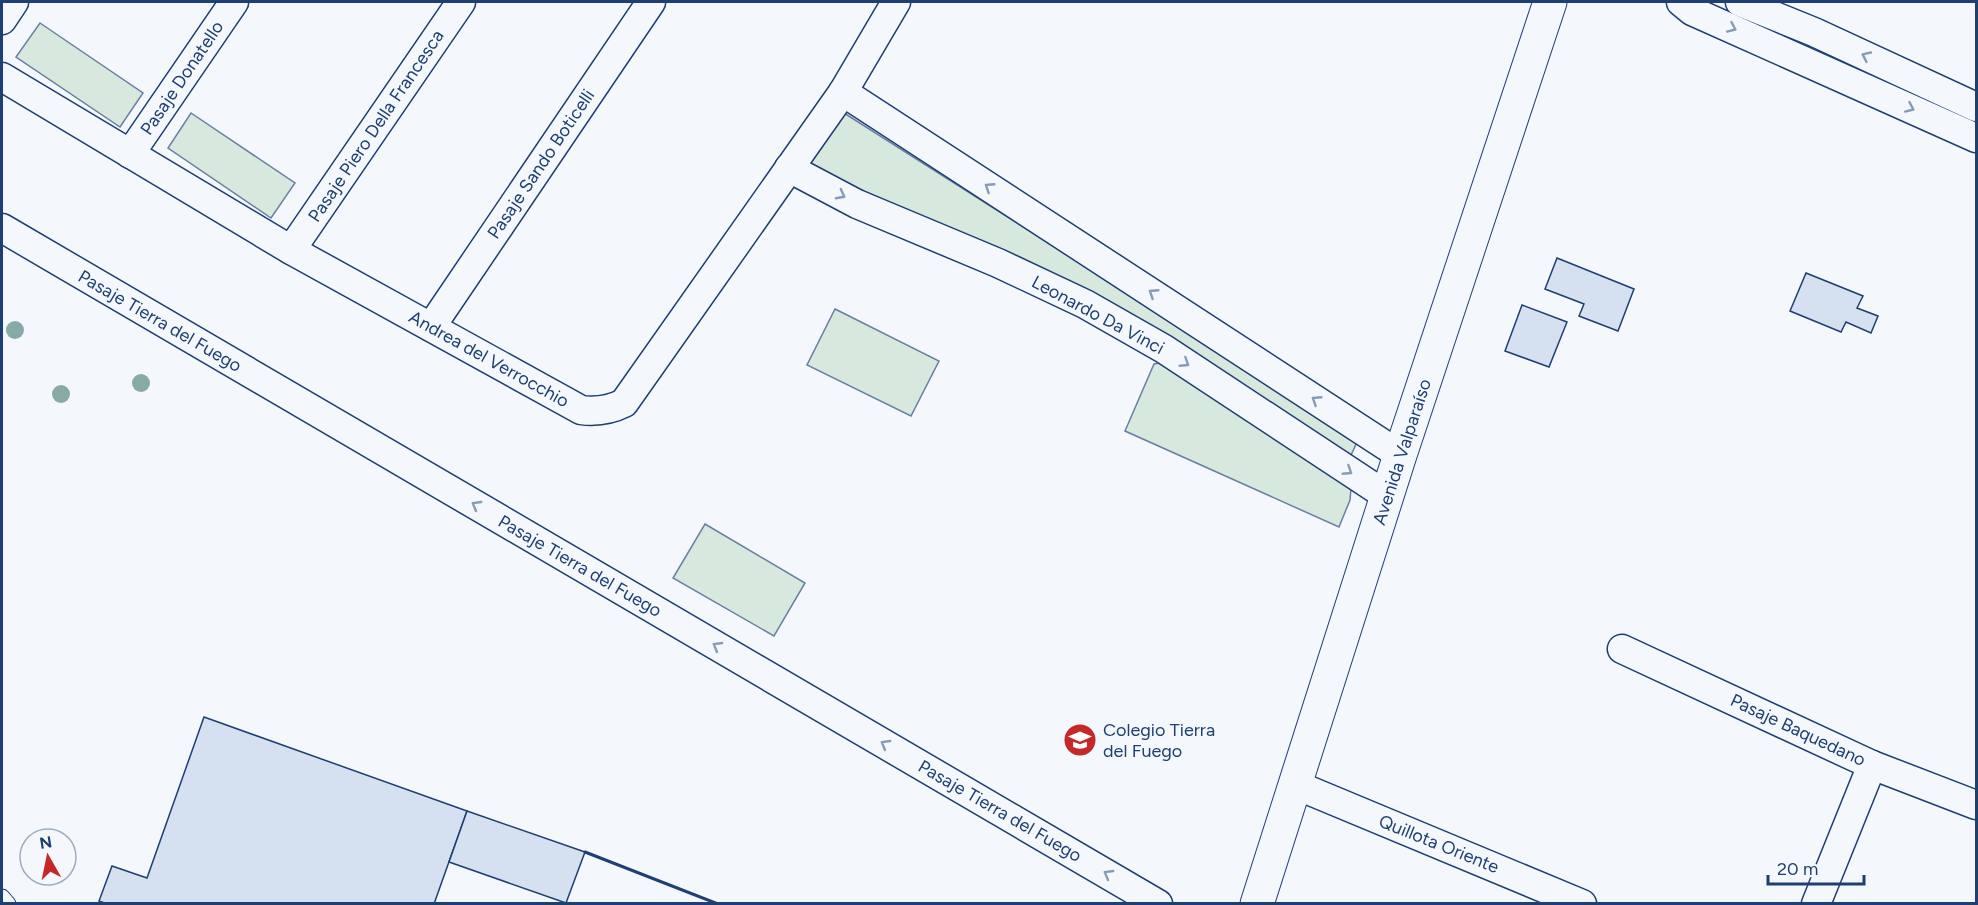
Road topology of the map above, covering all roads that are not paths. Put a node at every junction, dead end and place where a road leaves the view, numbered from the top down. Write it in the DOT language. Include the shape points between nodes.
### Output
graph roads {
  1 [pos="14,2"];
  2 [pos="234,2"];
  3 [pos="461,2"];
  4 [pos="651,2"];
  5 [pos="897,2"];
  6 [pos="1550,2"];
  7 [pos="1681,2"];
  8 [pos="1740,2"];
  9 [pos="2,20"];
  10 [pos="1814,32"];
  11 [pos="1802,59"];
  12 [pos="2,77"];
  13 [pos="843,92"];
  14 [pos="1977,107"];
  15 [pos="1975,132"];
  16 [pos="130,154"];
  17 [pos="789,168"];
  18 [pos="2,228"];
  19 [pos="291,250"];
  20 [pos="431,327"];
  21 [pos="1400,455"];
  22 [pos="1387,496"];
  23 [pos="1622,650"];
  24 [pos="1872,765"];
  25 [pos="1296,785"];
  26 [pos="1977,805"];
  27 [pos="2,897"];
  28 [pos="1569,901"];
  29 [pos="8,903"];
  30 [pos="1158,903"];
  31 [pos="1257,903"];
  32 [pos="1816,903"];
  1 -- 9 [label="street"];
  2 -- 16 [label="street, Pasaje Donatello"];
  3 -- 19 [label="street, Pasaje Piero Della Francesca"];
  4 -- 20 [label="street, Pasaje Sando Boticelli"];
  5 -- 13 [label="street, Andrea del Verrocchio"];
  6 -- 21 [label="main road, Avenida Valparaíso"];
  7 -- 11 [label="street, one-way" via="1692,11"];
  8 -- 10 [label="street"];
  10 -- 11 [label="street"];
  14 -- 10 [label="street, one-way"];
  11 -- 15 [label="street, one-way"];
  12 -- 16 [label="street, Andrea del Verrocchio"];
  13 -- 17 [label="street, Andrea del Verrocchio"];
  21 -- 13 [label="street, one-way"];
  16 -- 19 [label="street, Andrea del Verrocchio"];
  17 -- 20 [label="street, Andrea del Verrocchio" via="624,403 615,407 581,410"];
  17 -- 22 [label="street, Leonardo Da Vinci, one-way" via="858,204 1085,303 1164,349"];
  30 -- 18 [label="street, Pasaje Tierra del Fuego, one-way"];
  19 -- 20 [label="street, Andrea del Verrocchio"];
  21 -- 22 [label="main road, Avenida Valparaíso"];
  22 -- 25 [label="main road, Avenida Valparaíso"];
  23 -- 24 [label="street, Pasaje Baquedano"];
  24 -- 26 [label="street, Pasaje Baquedano"];
  24 -- 32 [label="street"];
  25 -- 28 [label="street, Quillota Oriente"];
  25 -- 31 [label="main road, Avenida Valparaíso"];
  27 -- 29 [label="lane"];
}
